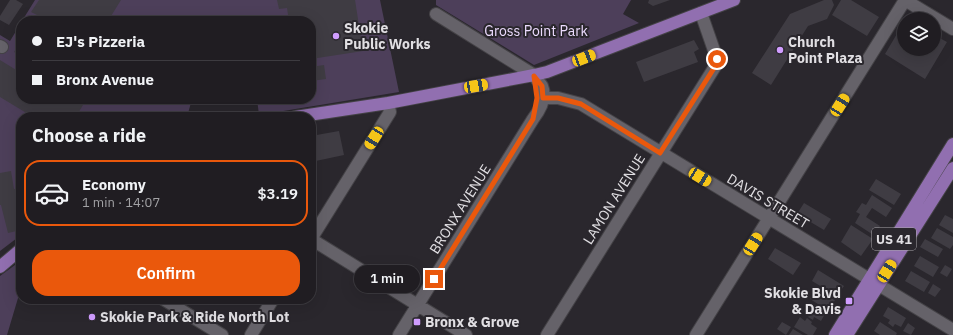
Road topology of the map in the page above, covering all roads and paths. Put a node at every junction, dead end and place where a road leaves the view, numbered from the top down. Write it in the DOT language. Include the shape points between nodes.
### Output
graph roads {
  1 [pos="734,0"];
  2 [pos="905,0"];
  3 [pos="700,13"];
  4 [pos="436,14"];
  5 [pos="953,29"];
  6 [pos="534,76"];
  7 [pos="543,98"];
  8 [pos="388,102"];
  9 [pos="316,114"];
  10 [pos="533,119"];
  11 [pos="953,144"];
  12 [pos="660,153"];
  13 [pos="953,168"];
  14 [pos="769,219"];
  15 [pos="316,231"];
  16 [pos="316,242"];
  17 [pos="16,253"];
  18 [pos="0,267"];
  19 [pos="874,282"];
  20 [pos="171,304"];
  21 [pos="271,304"];
  22 [pos="418,305"];
  23 [pos="953,330"];
  24 [pos="222,335"];
  25 [pos="251,335"];
  26 [pos="400,335"];
  27 [pos="466,335"];
  28 [pos="547,335"];
  29 [pos="696,335"];
  30 [pos="835,335"];
  31 [pos="847,335"];
  1 -- 3 [label="main road"];
  2 -- 5 [label="street"];
  2 -- 14 [label="street"];
  3 -- 6 [label="main road"];
  3 -- 12 [label="street, LAMON AVENUE" via="717,59 716,65"];
  4 -- 6 [label="street"];
  6 -- 7 [label="street" via="542,86"];
  6 -- 8 [label="main road"];
  6 -- 10 [label="street, BRONX AVENUE" via="537,98"];
  7 -- 10 [label="street, BRONX AVENUE" via="540,110"];
  7 -- 12 [label="street, DAVIS STREET" via="558,98 581,104"];
  8 -- 9 [label="main road"];
  8 -- 15 [label="street" via="390,112"];
  10 -- 22 [label="street, BRONX AVENUE"];
  11 -- 19 [label="main road, US 41"];
  12 -- 14 [label="street, DAVIS STREET"];
  12 -- 28 [label="street, LAMON AVENUE"];
  13 -- 19 [label="main road, US 41"];
  14 -- 19 [label="street, DAVIS STREET"];
  14 -- 29 [label="street"];
  16 -- 22 [label="street"];
  17 -- 18 [label="main road"];
  19 -- 23 [label="street, DAVIS STREET"];
  19 -- 30 [label="main road, US 41"];
  19 -- 31 [label="main road, US 41"];
  20 -- 24 [label="street"];
  21 -- 25 [label="street"];
  22 -- 26 [label="street, BRONX AVENUE"];
  22 -- 27 [label="street"];
}
